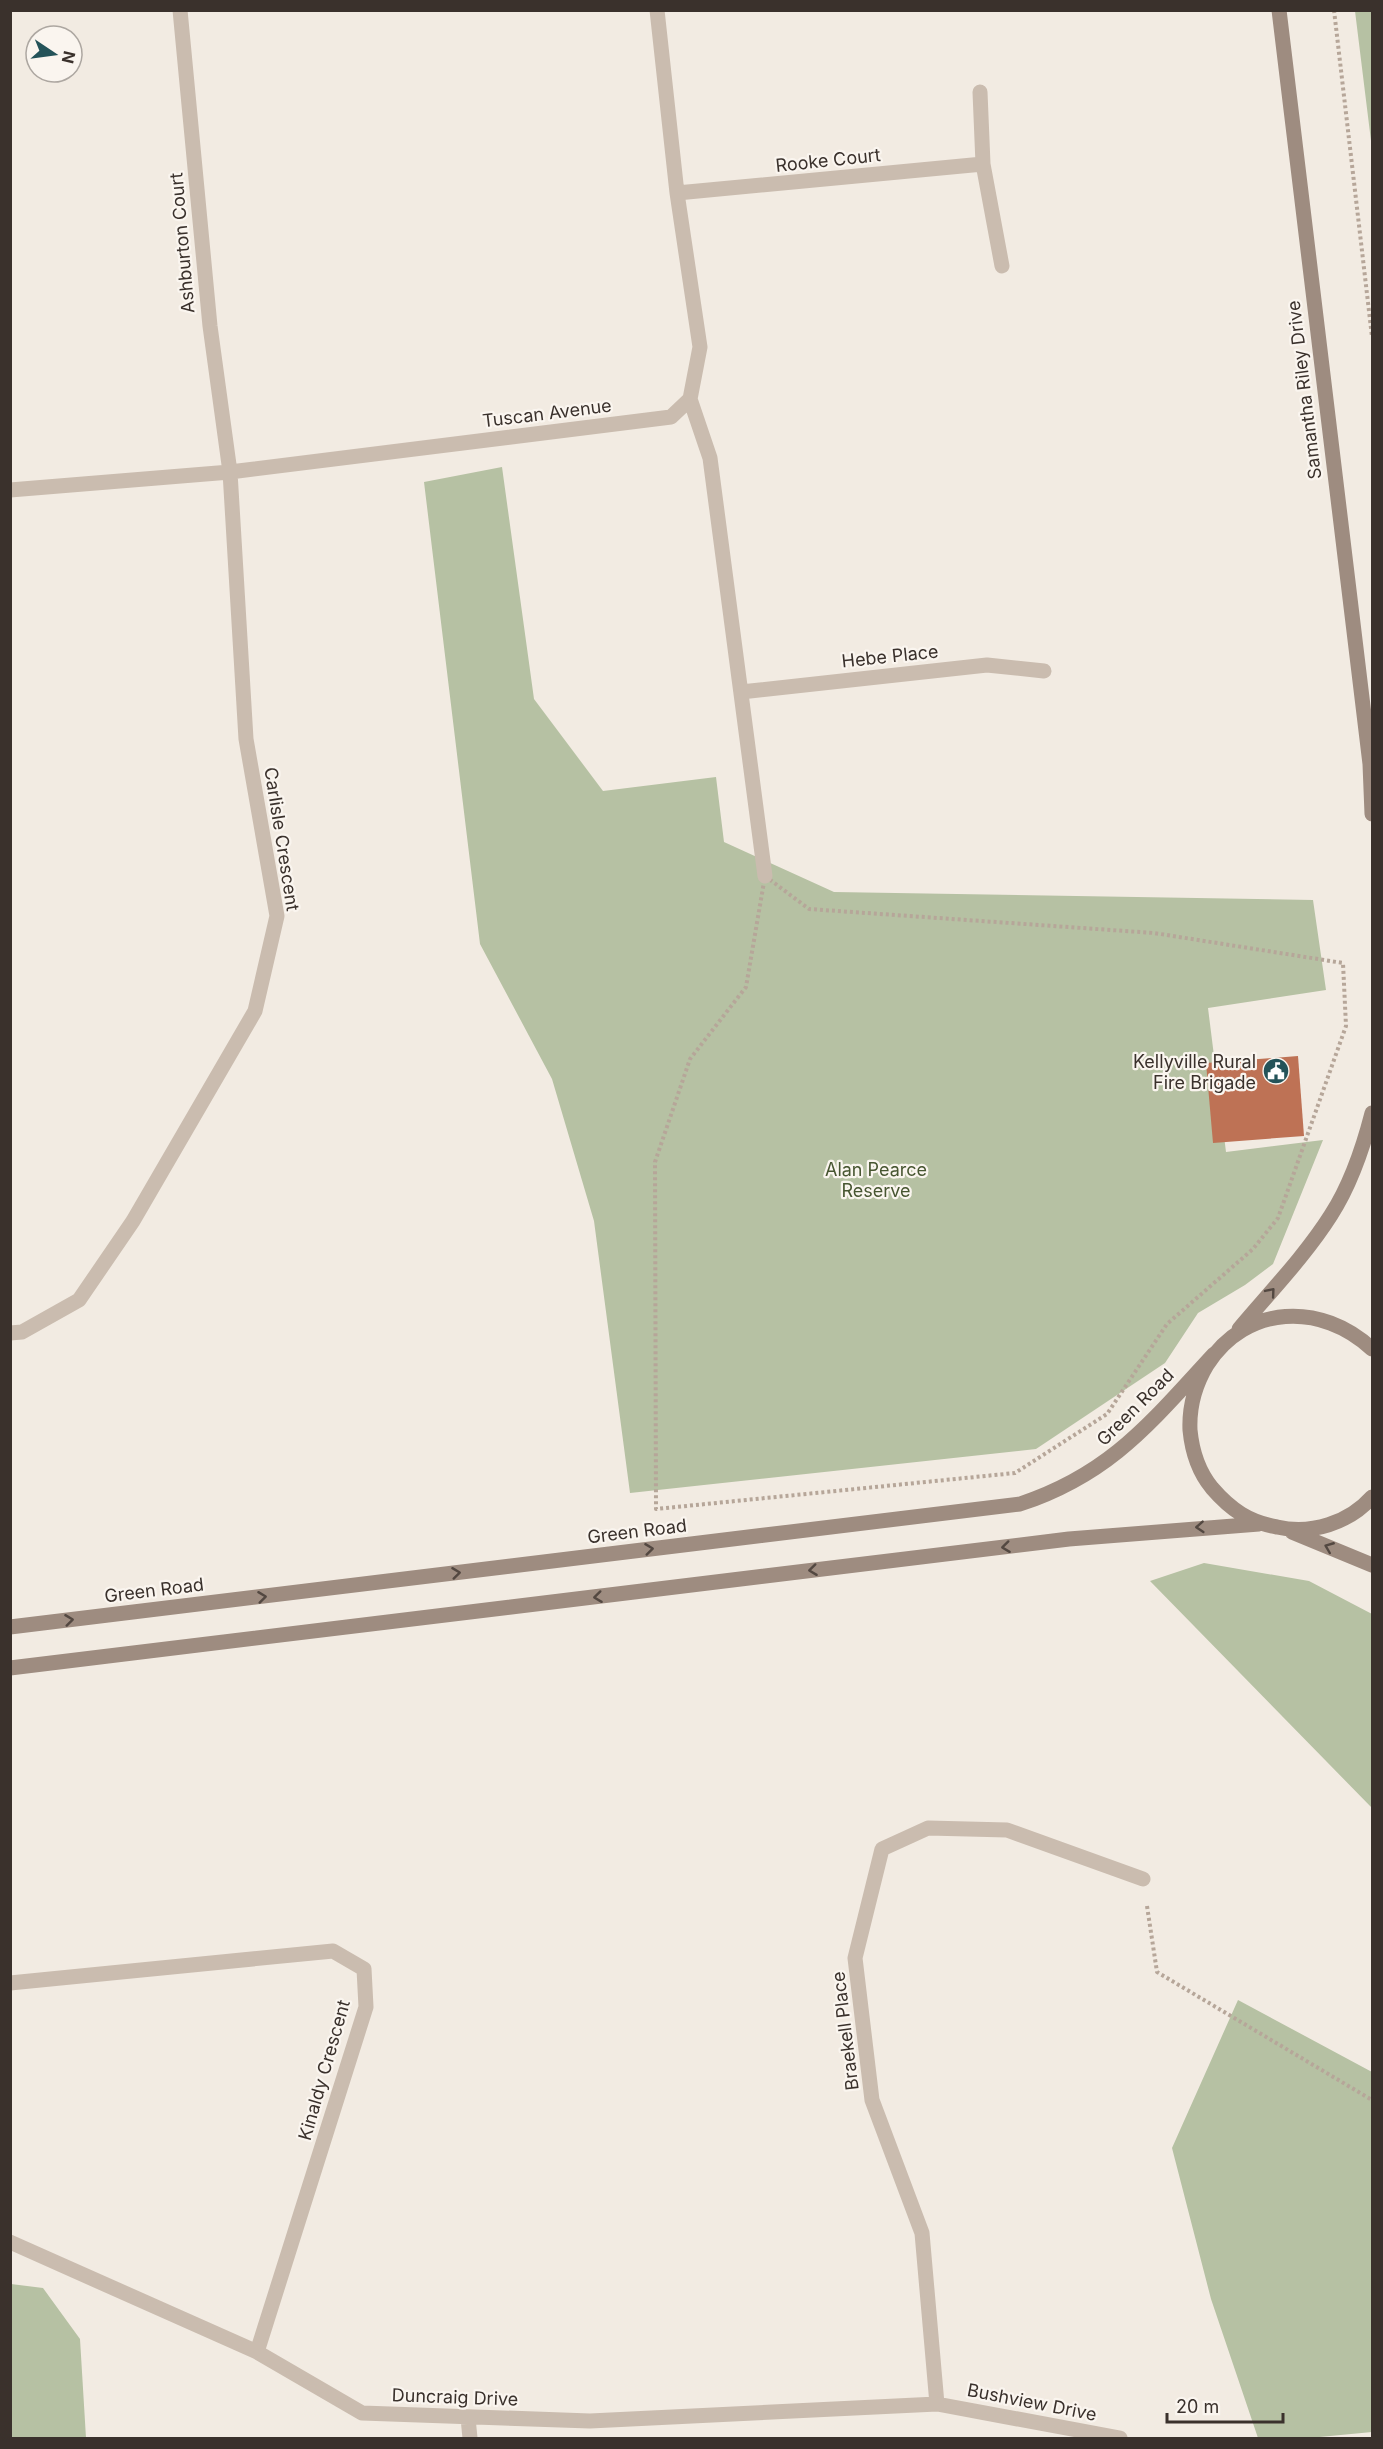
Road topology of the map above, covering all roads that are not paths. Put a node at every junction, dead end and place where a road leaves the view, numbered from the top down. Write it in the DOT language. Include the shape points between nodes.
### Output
graph roads {
  1 [pos="180,10"];
  2 [pos="657,10"];
  3 [pos="1279,10"];
  4 [pos="980,92"];
  5 [pos="983,164"];
  6 [pos="677,193"];
  7 [pos="1002,266"];
  8 [pos="690,399"];
  9 [pos="230,472"];
  10 [pos="10,490"];
  11 [pos="1044,671"];
  12 [pos="741,692"];
  13 [pos="1371,768"];
  14 [pos="1372,814"];
  15 [pos="765,876"];
  16 [pos="1372,1113"];
  17 [pos="10,1333"];
  18 [pos="1233,1336"];
  19 [pos="1372,1349"];
  20 [pos="1214,1354"];
  21 [pos="1372,1497"];
  22 [pos="1259,1524"];
  23 [pos="1286,1529"];
  24 [pos="1372,1565"];
  25 [pos="10,1628"];
  26 [pos="10,1668"];
  27 [pos="1143,1879"];
  28 [pos="10,1983"];
  29 [pos="10,2242"];
  30 [pos="257,2352"];
  31 [pos="937,2404"];
  32 [pos="468,2418"];
  33 [pos="470,2439"];
  34 [pos="1120,2439"];
  1 -- 9 [label="street, Ashburton Court" via="210,326"];
  2 -- 6 [label="street"];
  3 -- 13 [label="main road, Samantha Riley Drive"];
  4 -- 5 [label="street"];
  5 -- 6 [label="street, Rooke Court"];
  5 -- 7 [label="street"];
  6 -- 8 [label="street" via="700,347"];
  8 -- 9 [label="street, Tuscan Avenue" via="671,417"];
  8 -- 12 [label="street" via="710,458"];
  9 -- 10 [label="street, Tuscan Avenue"];
  9 -- 17 [label="street, Carlisle Crescent" via="246,739 277,916 255,1011 133,1221 79,1300 22,1332"];
  11 -- 12 [label="street, Hebe Place" via="987,665"];
  12 -- 15 [label="street"];
  13 -- 14 [label="main road, Samantha Riley Drive"];
  18 -- 16 [label="main road, one-way" via="1332,1214 1362,1152"];
  18 -- 19 [label="main road" via="1260,1322 1305,1316 1335,1323"];
  18 -- 20 [label="main road"];
  20 -- 22 [label="main road" via="1197,1382 1189,1414 1192,1447 1203,1478 1227,1505"];
  25 -- 20 [label="main road, Green Road, one-way" via="1020,1504 1053,1494 1112,1459"];
  21 -- 23 [label="main road" via="1348,1516 1324,1526"];
  22 -- 23 [label="main road"];
  22 -- 26 [label="main road, one-way" via="1069,1539"];
  24 -- 23 [label="main road, one-way"];
  27 -- 31 [label="street, Braekell Place" via="1007,1830 928,1828 882,1849 855,1958 872,2100 922,2233"];
  28 -- 30 [label="street, Kinaldy Crescent" via="333,1951 364,1968 366,2007"];
  29 -- 30 [label="street, Duncraig Drive"];
  30 -- 32 [label="street, Duncraig Drive" via="362,2413"];
  31 -- 32 [label="street, Duncraig Drive" via="590,2421"];
  31 -- 34 [label="street, Bushview Drive"];
  32 -- 33 [label="street"];
}
